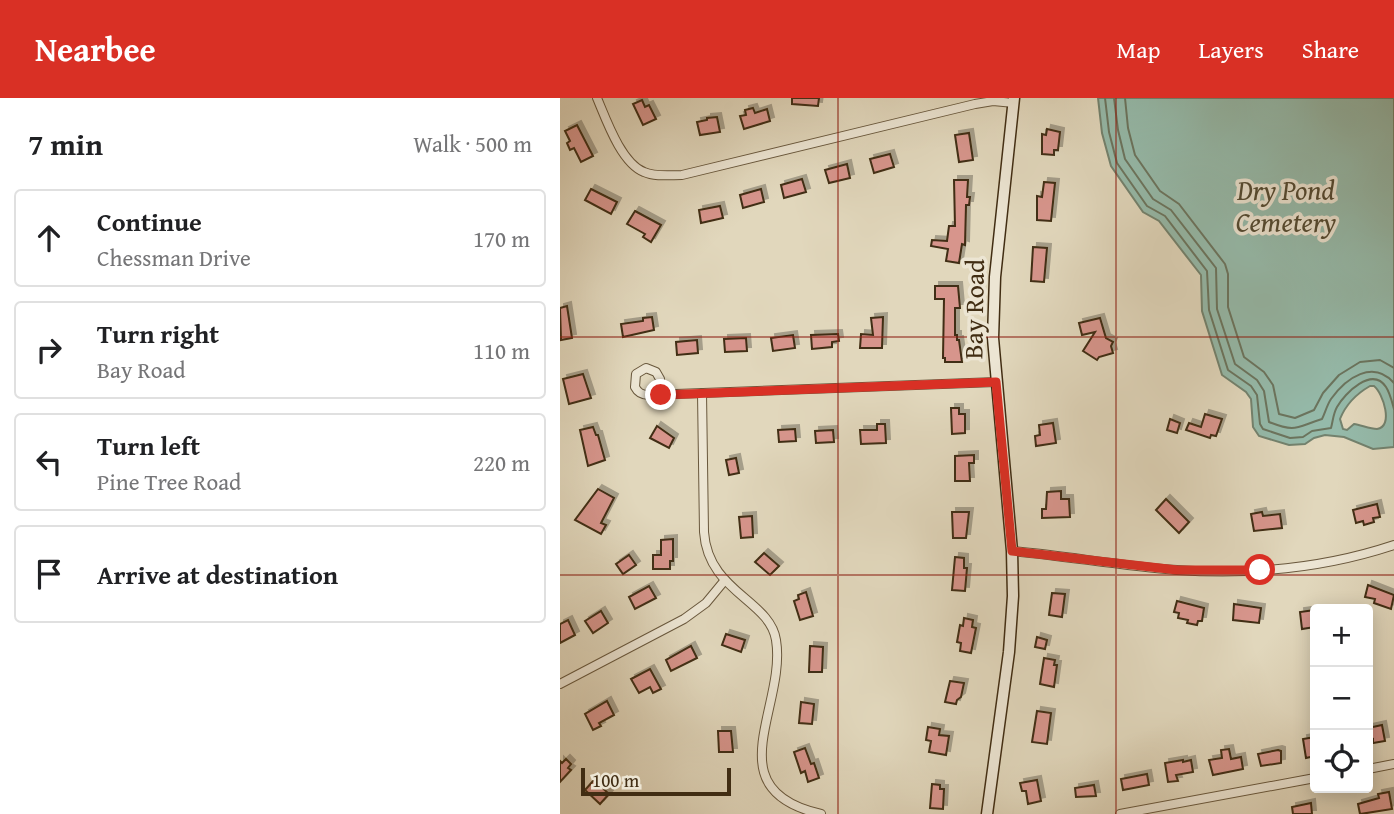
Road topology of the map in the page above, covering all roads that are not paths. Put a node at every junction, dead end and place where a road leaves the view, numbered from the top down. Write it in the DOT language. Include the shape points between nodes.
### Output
graph roads {
  1 [pos="597,98"];
  2 [pos="1014,100"];
  3 [pos="996,382"];
  4 [pos="702,393"];
  5 [pos="661,395"];
  6 [pos="1394,545"];
  7 [pos="1012,551"];
  8 [pos="724,580"];
  9 [pos="560,684"];
  10 [pos="1394,764"];
  11 [pos="1373,768"];
  12 [pos="1310,779"];
  13 [pos="819,814"];
  14 [pos="987,814"];
  15 [pos="1120,814"];
  1 -- 2 [label="street" via="632,164 644,172 682,175 975,104"];
  2 -- 3 [label="main road, Bay Road" via="995,289"];
  3 -- 4 [label="street"];
  3 -- 7 [label="main road, Bay Road"];
  4 -- 5 [label="street"];
  4 -- 8 [label="street" via="704,540 710,560"];
  6 -- 7 [label="street" via="1336,561 1218,571"];
  7 -- 14 [label="main road, Bay Road" via="1011,634"];
  8 -- 9 [label="street" via="706,603 684,619"];
  8 -- 13 [label="street" via="767,620 776,637 775,675 761,749 764,772 781,798"];
  10 -- 11 [label="street"];
  12 -- 15 [label="street"];
}
